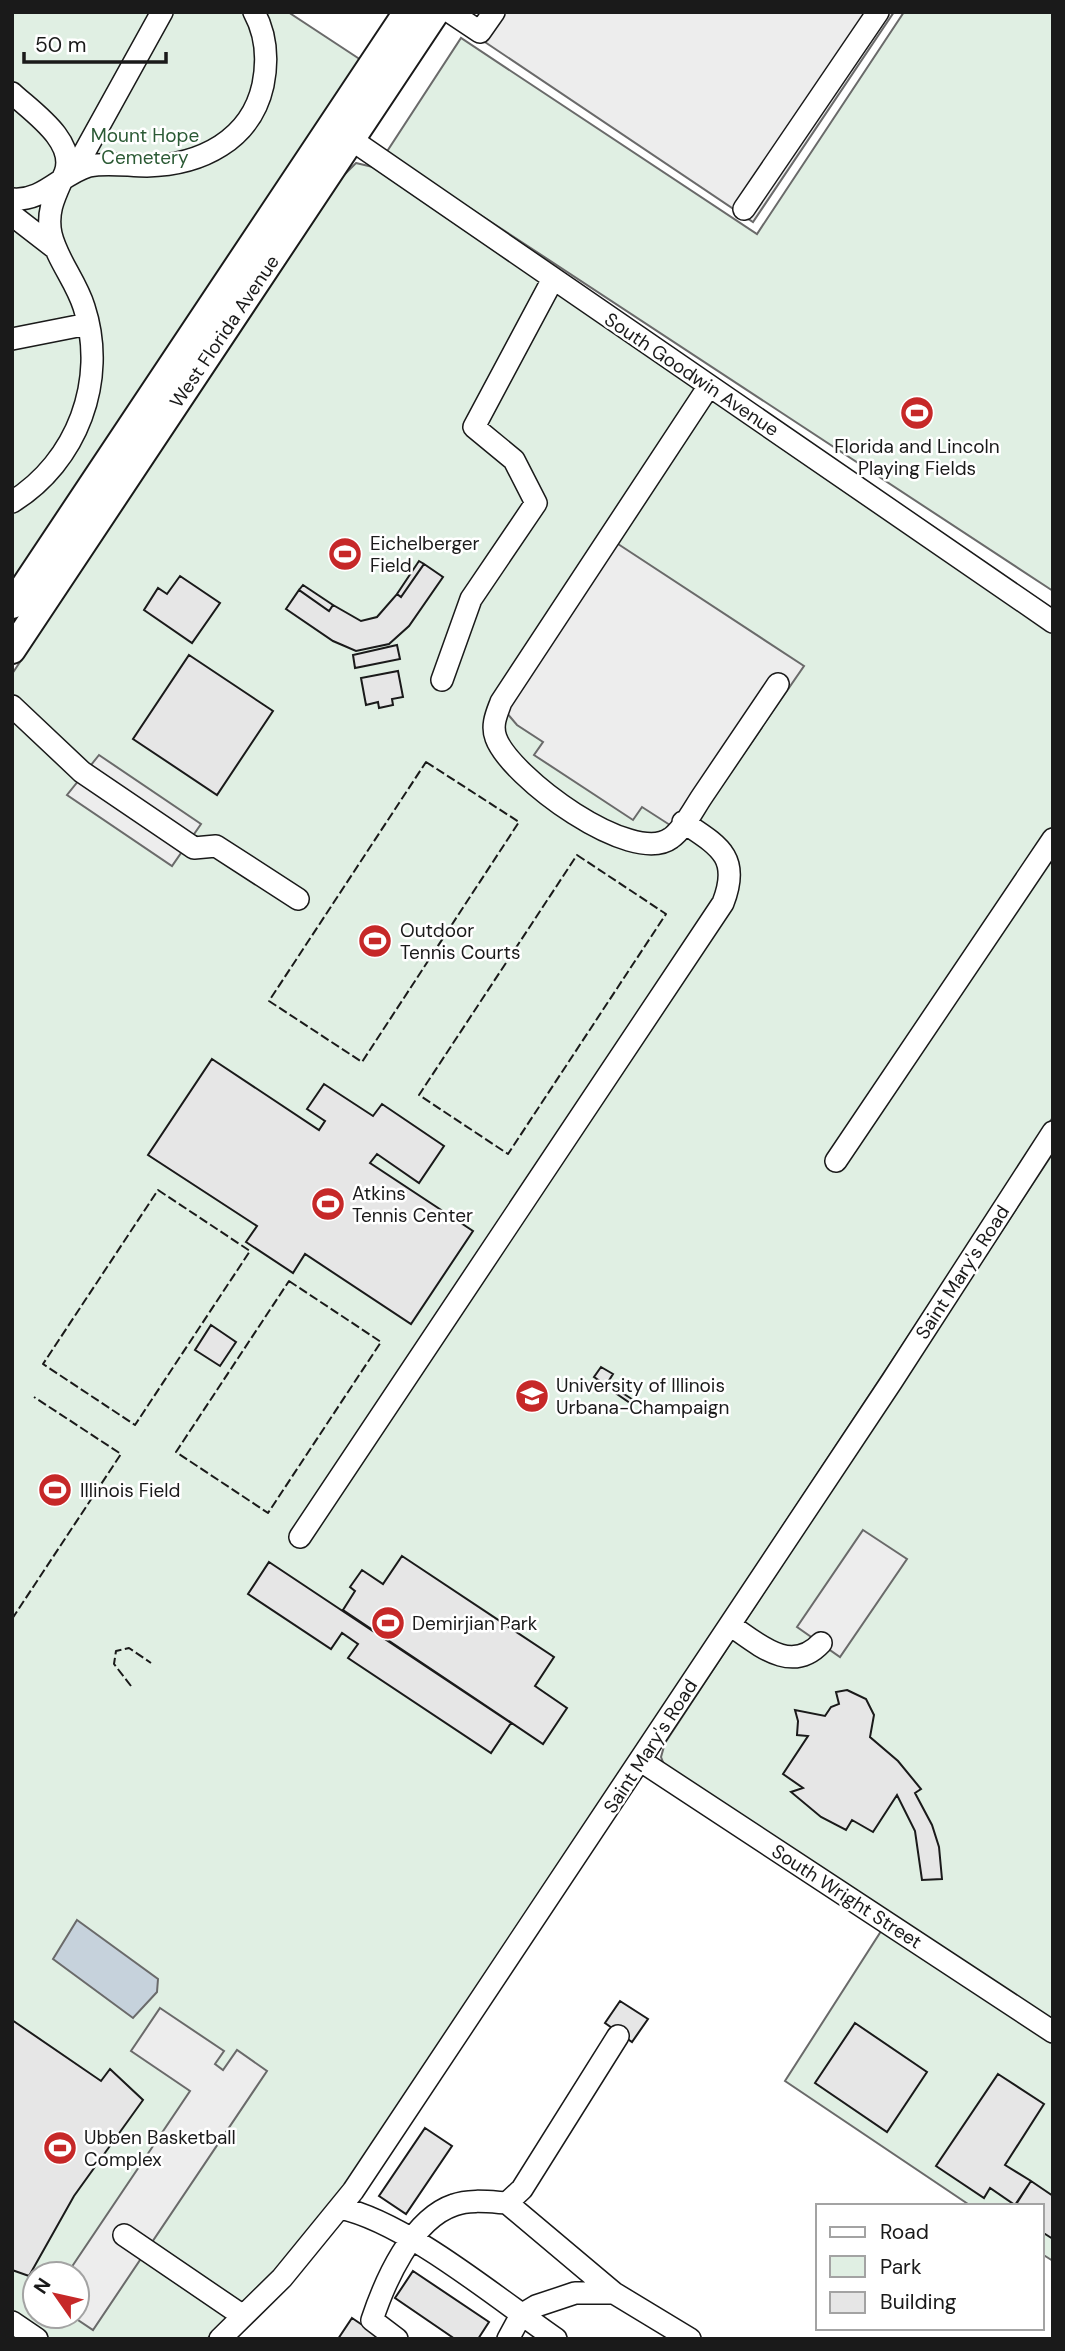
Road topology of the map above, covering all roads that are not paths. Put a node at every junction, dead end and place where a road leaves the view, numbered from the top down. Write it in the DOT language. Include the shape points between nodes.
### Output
graph roads {
  1 [pos="162,12"];
  2 [pos="254,12"];
  3 [pos="407,12"];
  4 [pos="436,12"];
  5 [pos="450,12"];
  6 [pos="494,12"];
  7 [pos="878,12"];
  8 [pos="12,93"];
  9 [pos="342,132"];
  10 [pos="55,133"];
  11 [pos="84,153"];
  12 [pos="111,165"];
  13 [pos="59,184"];
  14 [pos="744,209"];
  15 [pos="13,212"];
  16 [pos="55,249"];
  17 [pos="553,279"];
  18 [pos="88,324"];
  19 [pos="12,339"];
  20 [pos="709,386"];
  21 [pos="12,502"];
  22 [pos="12,606"];
  23 [pos="1053,622"];
  24 [pos="12,650"];
  25 [pos="442,680"];
  26 [pos="778,684"];
  27 [pos="12,706"];
  28 [pos="684,822"];
  29 [pos="1053,839"];
  30 [pos="298,899"];
  31 [pos="1053,1132"];
  32 [pos="836,1161"];
  33 [pos="300,1538"];
  34 [pos="730,1625"];
  35 [pos="821,1643"];
  36 [pos="641,1761"];
  37 [pos="1053,2032"];
  38 [pos="618,2036"];
  39 [pos="507,2203"];
  40 [pos="340,2208"];
  41 [pos="124,2235"];
  42 [pos="412,2241"];
  43 [pos="614,2293"];
  44 [pos="521,2315"];
  45 [pos="243,2316"];
  46 [pos="12,2322"];
  47 [pos="37,2339"];
  48 [pos="220,2339"];
  49 [pos="397,2339"];
  50 [pos="508,2339"];
  51 [pos="556,2339"];
  52 [pos="690,2339"];
  1 -- 11 [label="street"];
  2 -- 12 [label="street" via="263,36 265,73 250,120 236,137 224,146 173,164"];
  3 -- 9 [label="main road, West Florida Avenue"];
  4 -- 9 [label="main road, West Florida Avenue"];
  5 -- 6 [label="street" via="480,32"];
  7 -- 14 [label="street"];
  8 -- 10 [label="street"];
  9 -- 17 [label="street, South Goodwin Avenue"];
  9 -- 22 [label="main road, West Florida Avenue"];
  9 -- 24 [label="main road, West Florida Avenue"];
  10 -- 11 [label="street"];
  10 -- 13 [label="street" via="66,154 66,170"];
  11 -- 12 [label="street"];
  12 -- 13 [label="street" via="88,167"];
  13 -- 15 [label="street" via="22,200"];
  13 -- 16 [label="street" via="50,216"];
  15 -- 16 [label="street"];
  16 -- 18 [label="street" via="76,287"];
  17 -- 20 [label="street, South Goodwin Avenue"];
  17 -- 25 [label="street" via="474,427 514,460 537,503 471,600"];
  18 -- 19 [label="street"];
  18 -- 21 [label="street" via="92,366 79,426 55,465"];
  20 -- 23 [label="street, South Goodwin Avenue"];
  20 -- 28 [label="street" via="501,702 494,720 496,738 512,763 557,802 598,829 657,842 671,839"];
  26 -- 28 [label="street"];
  27 -- 30 [label="street" via="82,772 194,848 216,846"];
  28 -- 33 [label="street" via="713,842 729,861 731,883 723,903"];
  29 -- 32 [label="street"];
  31 -- 34 [label="street, Saint Mary's Road"];
  34 -- 35 [label="street" via="775,1656 794,1658 813,1652"];
  34 -- 36 [label="street, Saint Mary's Road"];
  36 -- 37 [label="street, South Wright Street"];
  36 -- 40 [label="street, Saint Mary's Road"];
  38 -- 39 [label="street" via="522,2189"];
  39 -- 42 [label="street" via="455,2204 433,2216"];
  39 -- 43 [label="street"];
  40 -- 42 [label="street" via="365,2214"];
  40 -- 45 [label="street, Saint Mary's Road" via="282,2278"];
  41 -- 45 [label="street"];
  42 -- 44 [label="street"];
  42 -- 49 [label="street" via="385,2281 372,2320"];
  43 -- 44 [label="street" via="575,2293"];
  43 -- 52 [label="street"];
  44 -- 50 [label="street"];
  44 -- 51 [label="street"];
  45 -- 48 [label="street, Saint Mary's Road"];
  46 -- 47 [label="street"];
}
